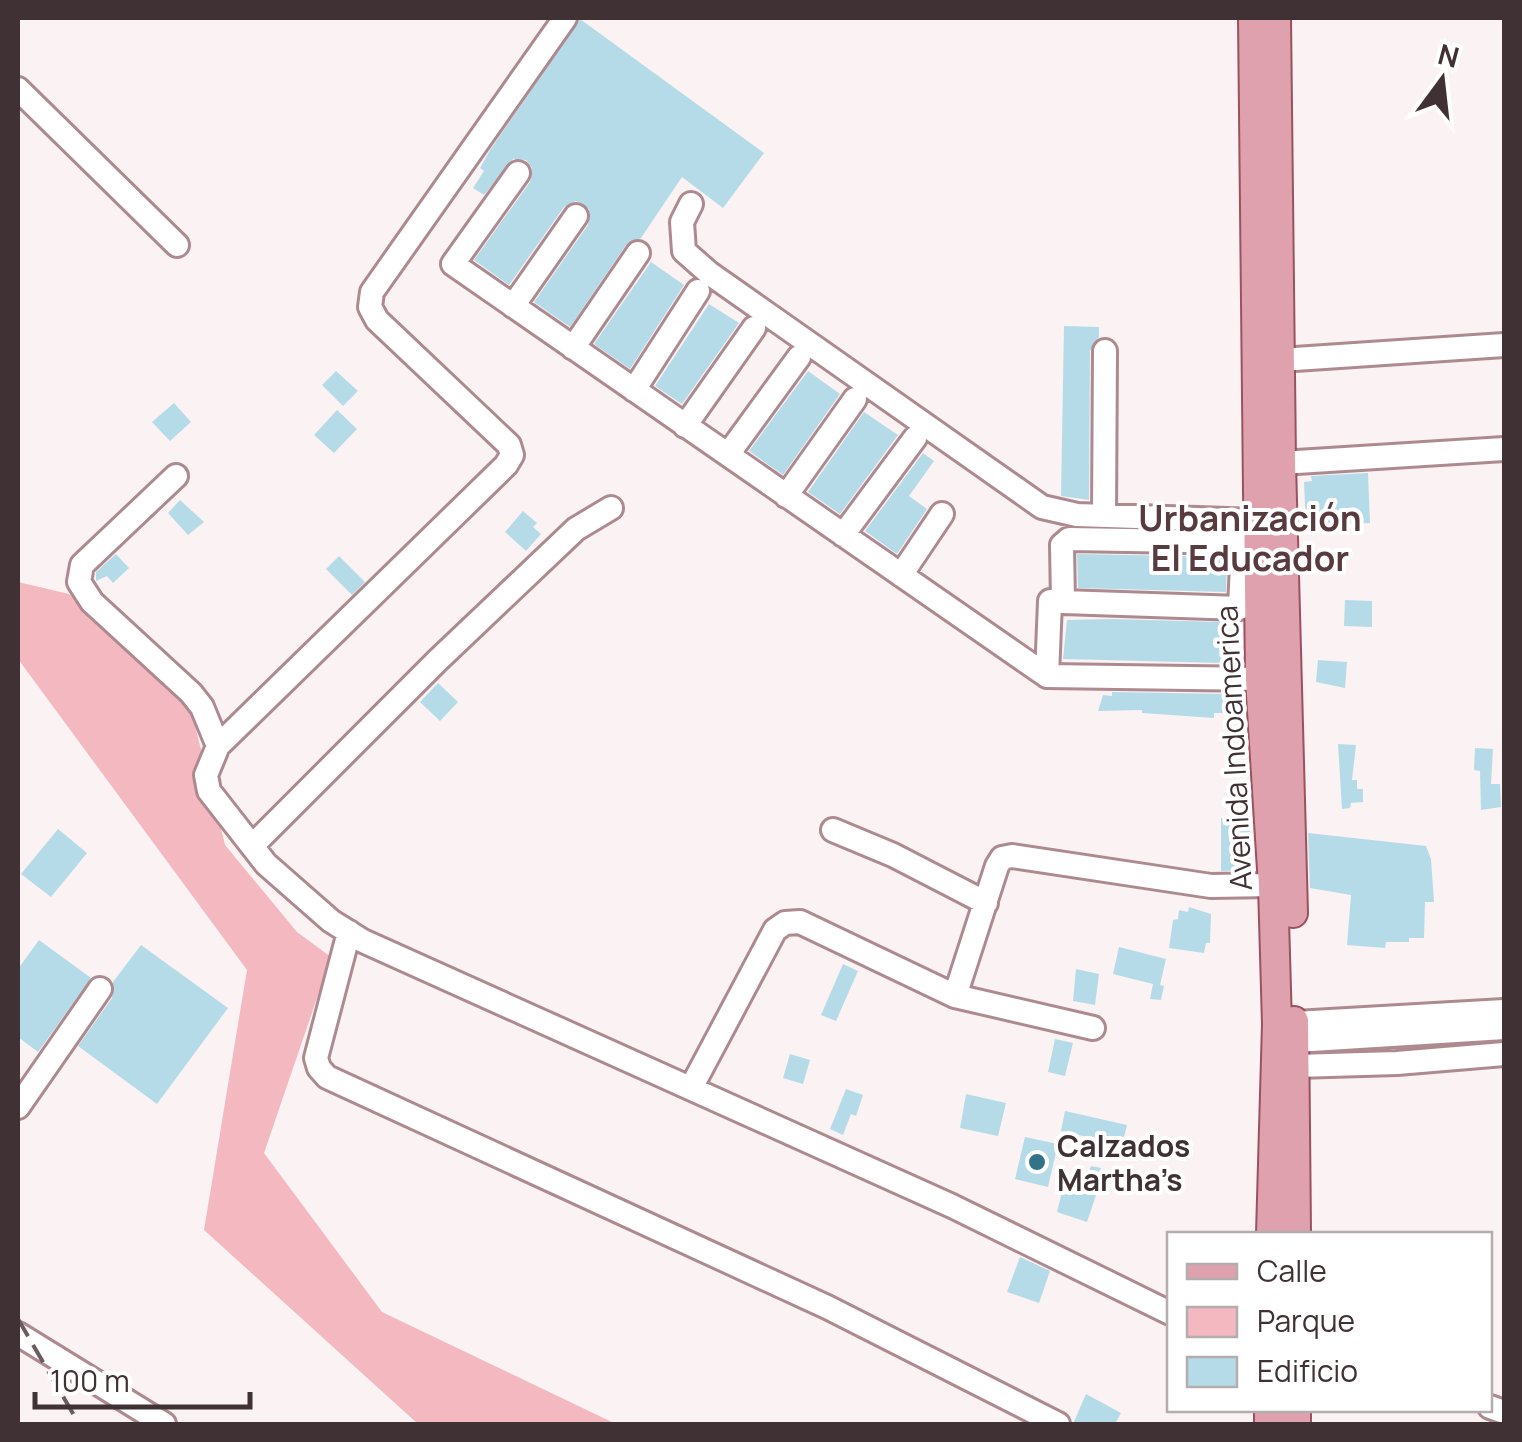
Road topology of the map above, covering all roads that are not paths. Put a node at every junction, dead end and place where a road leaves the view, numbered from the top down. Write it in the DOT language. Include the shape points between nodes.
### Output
graph roads {
  1 [pos="565,18"];
  2 [pos="1253,18"];
  3 [pos="1276,18"];
  4 [pos="18,89"];
  5 [pos="518,173"];
  6 [pos="691,204"];
  7 [pos="576,216"];
  8 [pos="176,245"];
  9 [pos="638,253"];
  10 [pos="698,292"];
  11 [pos="513,306"];
  12 [pos="754,328"];
  13 [pos="1504,345"];
  14 [pos="573,348"];
  15 [pos="1105,351"];
  16 [pos="799,357"];
  17 [pos="1280,360"];
  18 [pos="634,390"];
  19 [pos="855,398"];
  20 [pos="685,426"];
  21 [pos="914,438"];
  22 [pos="1504,449"];
  23 [pos="729,453"];
  24 [pos="1281,463"];
  25 [pos="176,476"];
  26 [pos="786,496"];
  27 [pos="611,508"];
  28 [pos="942,514"];
  29 [pos="1104,516"];
  30 [pos="1257,521"];
  31 [pos="843,535"];
  32 [pos="901,575"];
  33 [pos="1063,602"];
  34 [pos="1047,676"];
  35 [pos="1260,679"];
  36 [pos="218,746"];
  37 [pos="833,830"];
  38 [pos="252,846"];
  39 [pos="1273,885"];
  40 [pos="986,903"];
  41 [pos="349,932"];
  42 [pos="100,989"];
  43 [pos="956,996"];
  44 [pos="1504,1011"];
  45 [pos="1093,1028"];
  46 [pos="1504,1028"];
  47 [pos="1288,1040"];
  48 [pos="1334,1040"];
  49 [pos="1504,1054"];
  50 [pos="1336,1065"];
  51 [pos="691,1088"];
  52 [pos="18,1108"];
  53 [pos="1271,1232"];
  54 [pos="1296,1232"];
  55 [pos="1167,1312"];
  56 [pos="18,1334"];
  57 [pos="164,1424"];
  58 [pos="1058,1424"];
  1 -- 36 [label="street" via="372,292 370,308 512,455"];
  2 -- 30 [label="main road, Avenida Indoamerica"];
  3 -- 17 [label="main road, Avenida Indoamerica"];
  4 -- 8 [label="street"];
  5 -- 11 [label="street" via="453,264"];
  6 -- 29 [label="street" via="682,222 684,251 709,273 1042,507"];
  7 -- 11 [label="street"];
  9 -- 14 [label="street"];
  10 -- 18 [label="street"];
  11 -- 14 [label="street"];
  12 -- 20 [label="street"];
  13 -- 17 [label="street"];
  14 -- 18 [label="street"];
  15 -- 29 [label="street"];
  16 -- 23 [label="street"];
  17 -- 24 [label="main road, Avenida Indoamerica"];
  18 -- 20 [label="street"];
  19 -- 26 [label="street"];
  20 -- 23 [label="street"];
  21 -- 31 [label="street"];
  22 -- 24 [label="street"];
  23 -- 26 [label="street"];
  24 -- 47 [label="main road, Avenida Indoamerica"];
  25 -- 36 [label="street" via="82,565 79,582 92,602 191,693"];
  26 -- 31 [label="street"];
  27 -- 38 [label="street" via="576,529"];
  28 -- 32 [label="street"];
  29 -- 30 [label="street"];
  30 -- 35 [label="main road, Avenida Indoamerica"];
  31 -- 32 [label="street"];
  32 -- 34 [label="street"];
  33 -- 33 [label="street" via="1240,608 1243,542 1069,539 1062,545"];
  33 -- 34 [label="street" via="1050,601"];
  34 -- 35 [label="street"];
  35 -- 39 [label="main road, Avenida Indoamerica"];
  36 -- 38 [label="street" via="206,775 210,792"];
  37 -- 40 [label="street"];
  38 -- 41 [label="street"];
  39 -- 40 [label="street" via="1211,886 1012,856 997,866"];
  39 -- 47 [label="main road, Avenida Indoamerica"];
  40 -- 43 [label="street"];
  41 -- 51 [label="street"];
  41 -- 58 [label="street" via="316,1058 326,1077 827,1307"];
  42 -- 52 [label="street"];
  43 -- 45 [label="street"];
  43 -- 51 [label="street" via="800,922 784,923"];
  44 -- 47 [label="street"];
  46 -- 48 [label="street"];
  47 -- 48 [label="street"];
  47 -- 50 [label="street"];
  47 -- 53 [label="main road, Avenida Indoamerica"];
  47 -- 54 [label="main road, Avenida Indoamerica"];
  48 -- 50 [label="street"];
  49 -- 50 [label="street"];
  51 -- 55 [label="street"];
  56 -- 57 [label="street"];
}
